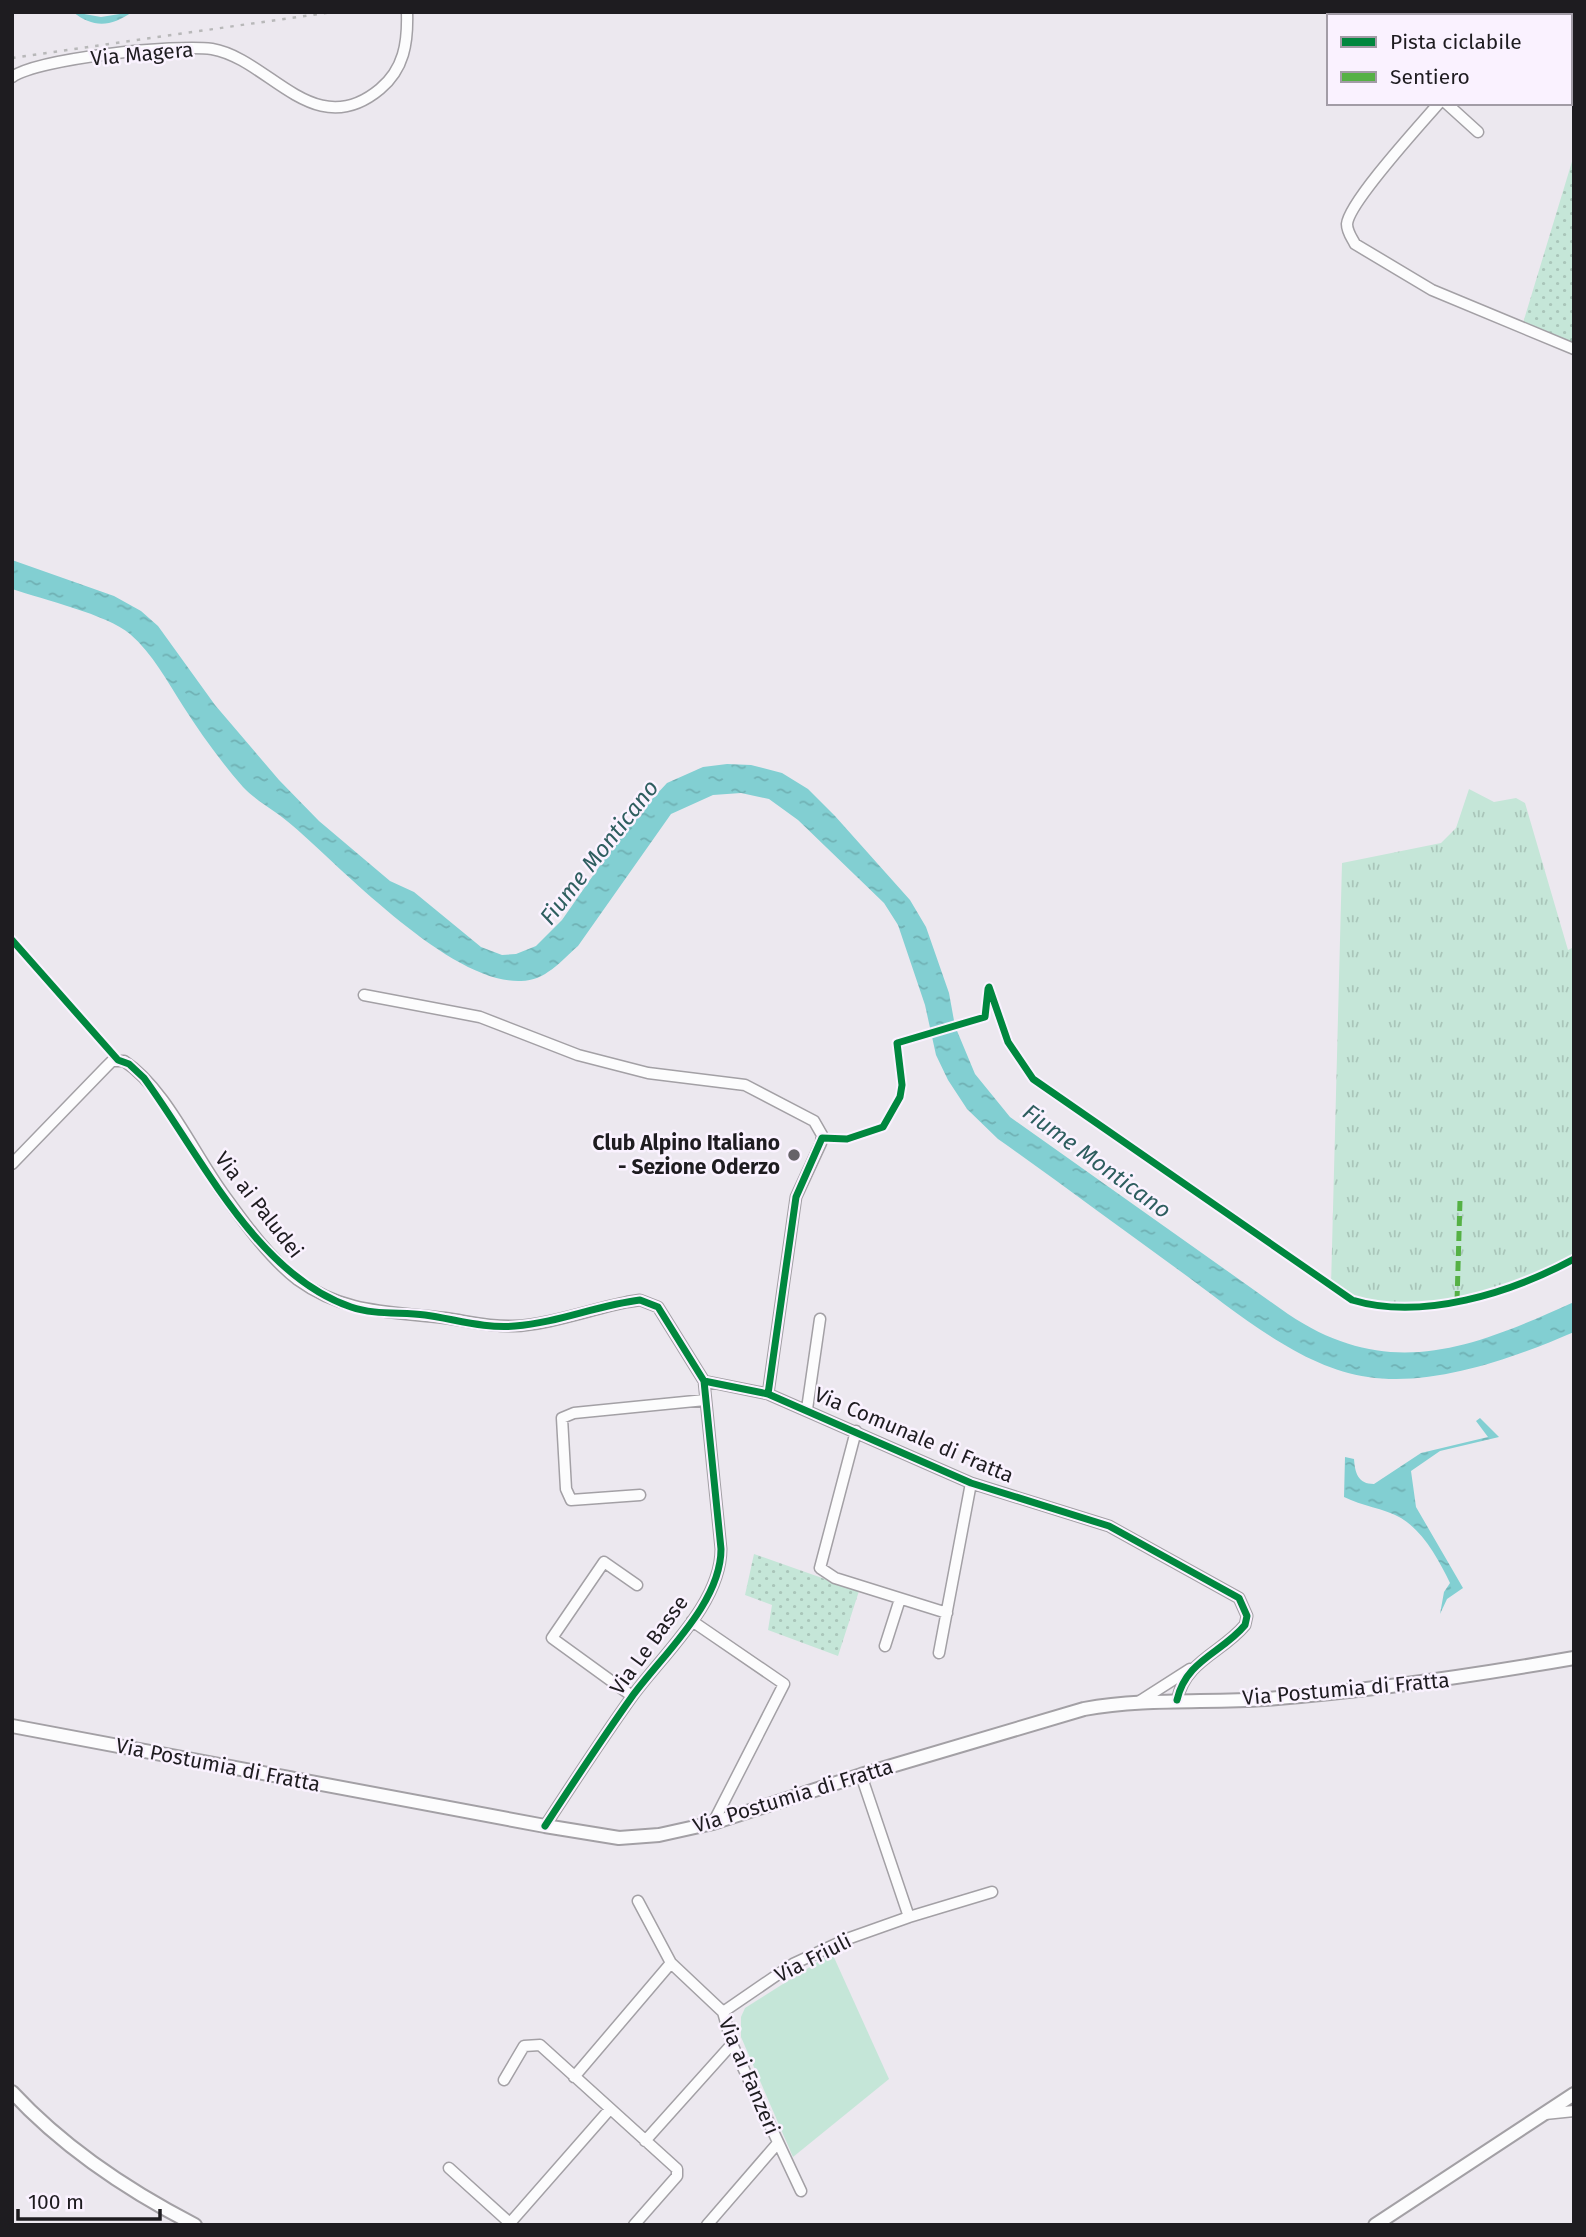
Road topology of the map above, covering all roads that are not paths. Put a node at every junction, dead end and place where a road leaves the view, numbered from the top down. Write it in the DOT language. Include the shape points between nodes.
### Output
graph roads {
  1 [pos="407,12"];
  2 [pos="12,77"];
  3 [pos="1437,105"];
  4 [pos="1448,105"];
  5 [pos="1478,132"];
  6 [pos="1574,349"];
  7 [pos="364,995"];
  8 [pos="12,1164"];
  9 [pos="454,1319"];
  10 [pos="820,1319"];
  11 [pos="704,1381"];
  12 [pos="768,1394"];
  13 [pos="705,1400"];
  14 [pos="807,1409"];
  15 [pos="856,1431"];
  16 [pos="971,1483"];
  17 [pos="640,1495"];
  18 [pos="637,1585"];
  19 [pos="900,1599"];
  20 [pos="947,1613"];
  21 [pos="692,1621"];
  22 [pos="885,1646"];
  23 [pos="939,1653"];
  24 [pos="1574,1658"];
  25 [pos="1194,1667"];
  26 [pos="632,1696"];
  27 [pos="1177,1700"];
  28 [pos="1140,1701"];
  29 [pos="12,1726"];
  30 [pos="861,1775"];
  31 [pos="713,1823"];
  32 [pos="545,1826"];
  33 [pos="992,1892"];
  34 [pos="638,1901"];
  35 [pos="909,1917"];
  36 [pos="671,1963"];
  37 [pos="723,2012"];
  38 [pos="732,2044"];
  39 [pos="574,2077"];
  40 [pos="504,2080"];
  41 [pos="12,2092"];
  42 [pos="1574,2094"];
  43 [pos="610,2109"];
  44 [pos="1574,2111"];
  45 [pos="1545,2114"];
  46 [pos="645,2141"];
  47 [pos="778,2144"];
  48 [pos="449,2168"];
  49 [pos="801,2191"];
  50 [pos="511,2224"];
  51 [pos="195,2225"];
  52 [pos="634,2225"];
  53 [pos="707,2225"];
  54 [pos="1375,2225"];
  1 -- 2 [label="street, Via Magera" via="405,52 398,69 372,96 344,106 310,103 232,56 213,50 186,48 107,56 45,65"];
  3 -- 6 [label="street" via="1365,191 1347,222 1348,232 1355,244 1432,290"];
  4 -- 5 [label="street"];
  7 -- 12 [label="street" via="480,1017 578,1055 648,1073 745,1084 814,1121 821,1143 796,1197"];
  8 -- 9 [label="street, Via ai Paludei" via="112,1061 124,1061 144,1078 222,1192 296,1279 351,1307"];
  9 -- 11 [label="street, Via Le Basse" via="516,1326 627,1302 653,1303"];
  10 -- 14 [label="street, Via Comunale di Fratta"];
  11 -- 12 [label="street"];
  11 -- 13 [label="street, Via Le Basse"];
  12 -- 14 [label="street, Via Comunale di Fratta"];
  13 -- 17 [label="street" via="562,1418 566,1489 571,1500"];
  13 -- 21 [label="street, Via Le Basse" via="721,1560"];
  14 -- 15 [label="street, Via Comunale di Fratta"];
  15 -- 16 [label="street, Via Comunale di Fratta"];
  15 -- 19 [label="street" via="820,1568 835,1578"];
  16 -- 20 [label="street"];
  16 -- 25 [label="street, Via Comunale di Fratta" via="1109,1526 1238,1598 1247,1616 1245,1626"];
  18 -- 26 [label="street" via="604,1562 552,1638"];
  19 -- 20 [label="street"];
  19 -- 22 [label="street"];
  20 -- 23 [label="street"];
  21 -- 26 [label="street, Via Le Basse"];
  21 -- 31 [label="street, Via Le Basse" via="784,1684"];
  24 -- 27 [label="main road, Via Postumia di Fratta" via="1429,1683 1263,1699"];
  25 -- 27 [label="street, Via Comunale di Fratta"];
  25 -- 28 [label="street"];
  26 -- 32 [label="street, Via Le Basse"];
  27 -- 28 [label="main road, Via Postumia di Fratta"];
  28 -- 30 [label="main road, Via Postumia di Fratta" via="1084,1709"];
  29 -- 32 [label="main road, Via Postumia di Fratta"];
  30 -- 31 [label="main road, Via Postumia di Fratta"];
  30 -- 35 [label="street"];
  31 -- 32 [label="main road, Via Postumia di Fratta" via="619,1838"];
  33 -- 35 [label="street, Via Friuli"];
  34 -- 36 [label="street, Via ai Fanzeri"];
  35 -- 37 [label="street, Via Friuli" via="793,1964"];
  36 -- 37 [label="street, Via ai Fanzeri"];
  36 -- 39 [label="street"];
  37 -- 38 [label="street, Via ai Fanzeri"];
  38 -- 46 [label="street"];
  38 -- 47 [label="street, Via ai Fanzeri"];
  39 -- 40 [label="street" via="540,2045 530,2043"];
  39 -- 43 [label="street"];
  41 -- 51 [label="main road" via="38,2119 146,2200"];
  42 -- 45 [label="main road"];
  43 -- 46 [label="street"];
  43 -- 50 [label="street"];
  44 -- 45 [label="street"];
  45 -- 54 [label="main road"];
  46 -- 52 [label="street" via="677,2169 677,2176"];
  47 -- 49 [label="street, Via ai Fanzeri"];
  47 -- 53 [label="street"];
  48 -- 50 [label="street"];
}
